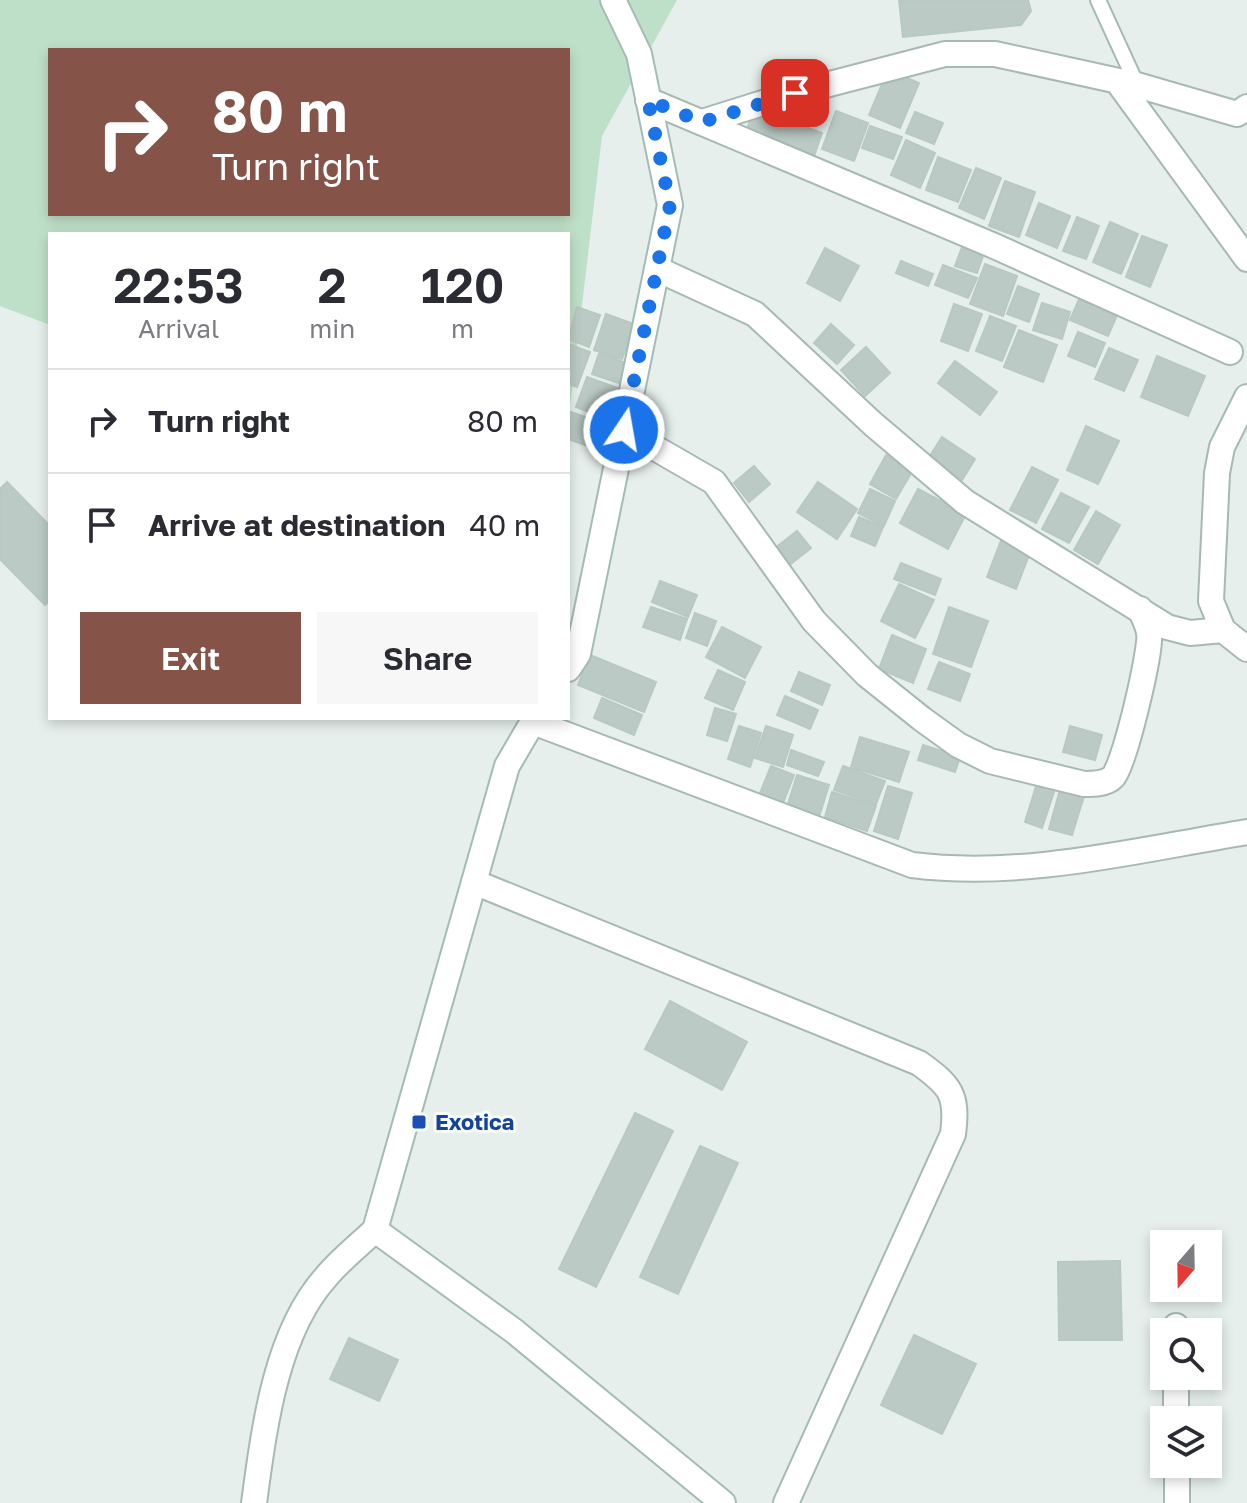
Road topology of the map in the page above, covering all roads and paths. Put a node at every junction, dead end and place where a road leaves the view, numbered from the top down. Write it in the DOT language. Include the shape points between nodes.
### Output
graph roads {
  1 [pos="613,0"];
  2 [pos="1098,0"];
  3 [pos="1127,83"];
  4 [pos="648,100"];
  5 [pos="1244,111"];
  6 [pos="702,122"];
  7 [pos="1247,259"];
  8 [pos="657,269"];
  9 [pos="1230,352"];
  10 [pos="1247,397"];
  11 [pos="624,430"];
  12 [pos="1140,609"];
  13 [pos="1223,630"];
  14 [pos="1247,649"];
  15 [pos="570,666"];
  16 [pos="534,720"];
  17 [pos="1247,832"];
  18 [pos="474,882"];
  19 [pos="375,1230"];
  20 [pos="1177,1478"];
  21 [pos="254,1503"];
  22 [pos="723,1503"];
  23 [pos="786,1503"];
  24 [pos="1177,1503"];
  1 -- 4 [label="street" via="639,54"];
  2 -- 3 [label="lane"];
  3 -- 5 [label="street"];
  3 -- 6 [label="street" via="995,54 945,54"];
  3 -- 7 [label="street"];
  4 -- 6 [label="street"];
  4 -- 8 [label="street" via="670,205"];
  6 -- 9 [label="street"];
  8 -- 11 [label="street"];
  8 -- 12 [label="street" via="755,314 965,502"];
  10 -- 13 [label="street" via="1222,447 1217,473 1211,601"];
  11 -- 12 [label="street" via="714,482 814,621 922,719 990,761 1084,784 1113,777 1123,760 1150,633"];
  11 -- 15 [label="street" via="578,654"];
  12 -- 13 [label="street" via="1177,631"];
  13 -- 14 [label="street"];
  16 -- 17 [label="street" via="912,865 1056,866"];
  16 -- 18 [label="street" via="507,766"];
  18 -- 19 [label="street"];
  18 -- 23 [label="street" via="919,1063 943,1080 957,1105 953,1134"];
  19 -- 21 [label="street" via="324,1278 284,1347"];
  19 -- 22 [label="street" via="514,1331"];
  20 -- 24 [label="street"];
}
